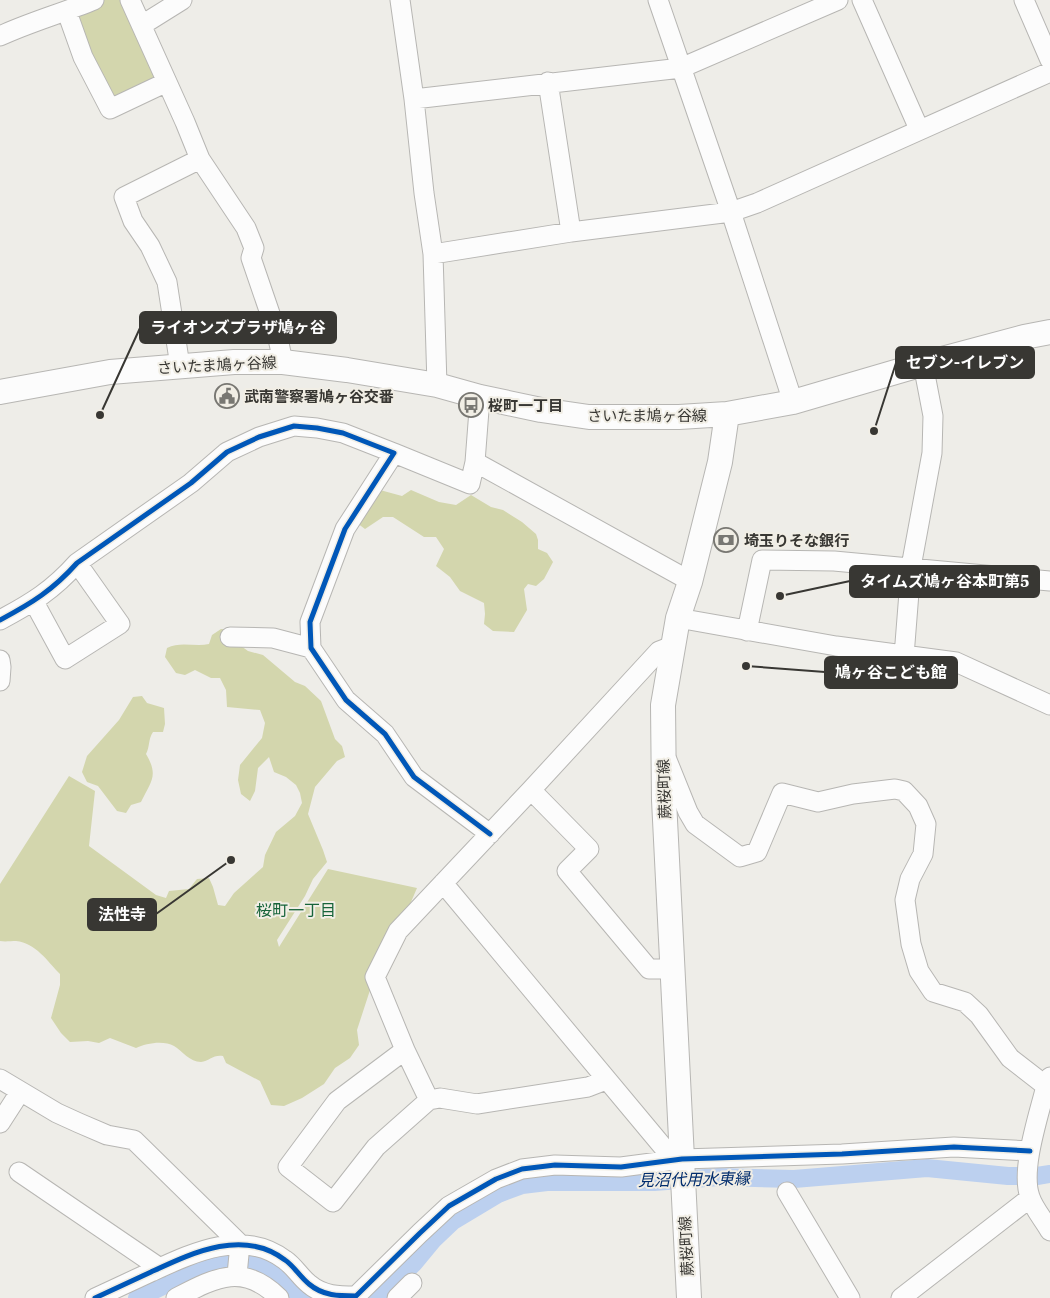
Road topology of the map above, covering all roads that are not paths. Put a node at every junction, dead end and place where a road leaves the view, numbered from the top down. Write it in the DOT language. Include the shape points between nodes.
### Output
graph roads {
  1 [pos="94,0"];
  2 [pos="130,0"];
  3 [pos="182,0"];
  4 [pos="400,0"];
  5 [pos="658,0"];
  6 [pos="838,0"];
  7 [pos="862,0"];
  8 [pos="1024,0"];
  9 [pos="67,12"];
  10 [pos="142,25"];
  11 [pos="0,36"];
  12 [pos="1050,60"];
  13 [pos="681,68"];
  14 [pos="1050,72"];
  15 [pos="167,82"];
  16 [pos="548,82"];
  17 [pos="414,99"];
  18 [pos="919,129"];
  19 [pos="200,159"];
  20 [pos="731,212"];
  21 [pos="571,232"];
  22 [pos="433,254"];
  23 [pos="1050,332"];
  24 [pos="283,362"];
  25 [pos="924,364"];
  26 [pos="180,366"];
  27 [pos="437,385"];
  28 [pos="0,392"];
  29 [pos="480,397"];
  30 [pos="793,402"];
  31 [pos="727,414"];
  32 [pos="394,453"];
  33 [pos="475,462"];
  34 [pos="78,563"];
  35 [pos="911,567"];
  36 [pos="690,581"];
  37 [pos="1050,581"];
  38 [pos="34,602"];
  39 [pos="678,618"];
  40 [pos="0,620"];
  41 [pos="747,631"];
  42 [pos="230,637"];
  43 [pos="672,646"];
  44 [pos="311,648"];
  45 [pos="904,656"];
  46 [pos="0,660"];
  47 [pos="0,681"];
  48 [pos="1050,704"];
  49 [pos="663,749"];
  50 [pos="531,790"];
  51 [pos="490,834"];
  52 [pos="442,883"];
  53 [pos="673,969"];
  54 [pos="405,1050"];
  55 [pos="0,1079"];
  56 [pos="606,1080"];
  57 [pos="1048,1082"];
  58 [pos="20,1092"];
  59 [pos="430,1100"];
  60 [pos="0,1123"];
  61 [pos="681,1171"];
  62 [pos="19,1172"];
  63 [pos="1029,1175"];
  64 [pos="788,1192"];
  65 [pos="1050,1231"];
  66 [pos="240,1244"];
  67 [pos="160,1268"];
  68 [pos="237,1276"];
  69 [pos="412,1283"];
  70 [pos="95,1298"];
  71 [pos="176,1298"];
  72 [pos="279,1298"];
  73 [pos="397,1298"];
  74 [pos="689,1298"];
  75 [pos="850,1298"];
  76 [pos="901,1298"];
  1 -- 9 [label="street"];
  2 -- 10 [label="street"];
  3 -- 10 [label="street"];
  4 -- 17 [label="street"];
  5 -- 13 [label="street"];
  6 -- 13 [label="street"];
  7 -- 18 [label="street"];
  8 -- 12 [label="street"];
  9 -- 11 [label="street"];
  9 -- 15 [label="street" via="83,57 110,109"];
  10 -- 15 [label="street"];
  13 -- 16 [label="street"];
  13 -- 20 [label="street"];
  14 -- 18 [label="street"];
  15 -- 19 [label="street"];
  16 -- 17 [label="street"];
  16 -- 21 [label="street"];
  17 -- 22 [label="street"];
  18 -- 20 [label="street"];
  19 -- 24 [label="street" via="246,228 254,248 251,258"];
  19 -- 26 [label="street" via="124,197 133,221 150,246 167,282"];
  20 -- 21 [label="street"];
  20 -- 30 [label="street"];
  21 -- 22 [label="street"];
  22 -- 27 [label="street"];
  23 -- 25 [label="main road, さいたま鳩ヶ谷線"];
  24 -- 26 [label="main road, さいたま鳩ヶ谷線"];
  24 -- 27 [label="main road, さいたま鳩ヶ谷線"];
  25 -- 30 [label="main road, さいたま鳩ヶ谷線"];
  25 -- 35 [label="street" via="933,416 932,452"];
  26 -- 28 [label="main road, さいたま鳩ヶ谷線" via="110,372"];
  27 -- 29 [label="main road, さいたま鳩ヶ谷線"];
  29 -- 31 [label="main road, さいたま鳩ヶ谷線" via="589,417"];
  29 -- 33 [label="street"];
  30 -- 31 [label="main road, さいたま鳩ヶ谷線"];
  31 -- 36 [label="main road, 蕨桜町線" via="720,462"];
  32 -- 33 [label="street" via="470,484"];
  32 -- 34 [label="street" via="343,433 317,428 294,426 259,437 227,452 191,483"];
  32 -- 44 [label="street" via="345,529 310,622"];
  33 -- 36 [label="street"];
  34 -- 38 [label="street"];
  34 -- 38 [label="street" via="120,624 65,659"];
  35 -- 37 [label="street"];
  35 -- 41 [label="street" via="762,560"];
  35 -- 45 [label="street"];
  36 -- 39 [label="main road, 蕨桜町線"];
  38 -- 40 [label="street"];
  39 -- 41 [label="street"];
  39 -- 43 [label="main road, 蕨桜町線"];
  41 -- 45 [label="street"];
  42 -- 44 [label="street" via="273,638"];
  43 -- 49 [label="main road, 蕨桜町線" via="663,705"];
  43 -- 50 [label="street" via="658,652"];
  44 -- 51 [label="street" via="346,700 385,734 414,776"];
  45 -- 48 [label="street" via="956,662"];
  46 -- 47 [label="street"];
  49 -- 53 [label="main road, 蕨桜町線"];
  49 -- 57 [label="street" via="695,824 740,857 757,852 782,793 818,802 853,794 895,789 904,791 918,806 926,824 923,854 910,879 905,900 911,944 919,971 933,992 965,1002 979,1015 1010,1058"];
  50 -- 51 [label="street"];
  50 -- 53 [label="street" via="588,849 567,871 649,969"];
  51 -- 52 [label="street"];
  52 -- 54 [label="street" via="398,931 375,977"];
  52 -- 56 [label="street"];
  53 -- 61 [label="main road, 蕨桜町線"];
  54 -- 59 [label="street"];
  54 -- 59 [label="street" via="337,1101 288,1167 334,1202 376,1147"];
  55 -- 58 [label="street"];
  56 -- 59 [label="street" via="588,1088 477,1104 440,1098"];
  56 -- 61 [label="street"];
  57 -- 63 [label="street"];
  58 -- 60 [label="street"];
  58 -- 66 [label="street" via="107,1136 134,1140"];
  61 -- 63 [label="street" via="842,1154 954,1147"];
  61 -- 66 [label="street" via="555,1165 522,1169 496,1179 449,1206 356,1296 332,1296 310,1285 285,1260 264,1248"];
  61 -- 74 [label="main road, 蕨桜町線"];
  62 -- 67 [label="street"];
  63 -- 65 [label="street"];
  63 -- 76 [label="street"];
  64 -- 75 [label="street"];
  66 -- 67 [label="street" via="190,1254"];
  66 -- 68 [label="street"];
  67 -- 70 [label="street"];
  68 -- 71 [label="street" via="217,1279"];
  68 -- 72 [label="street" via="254,1280"];
  69 -- 73 [label="street"];
}
